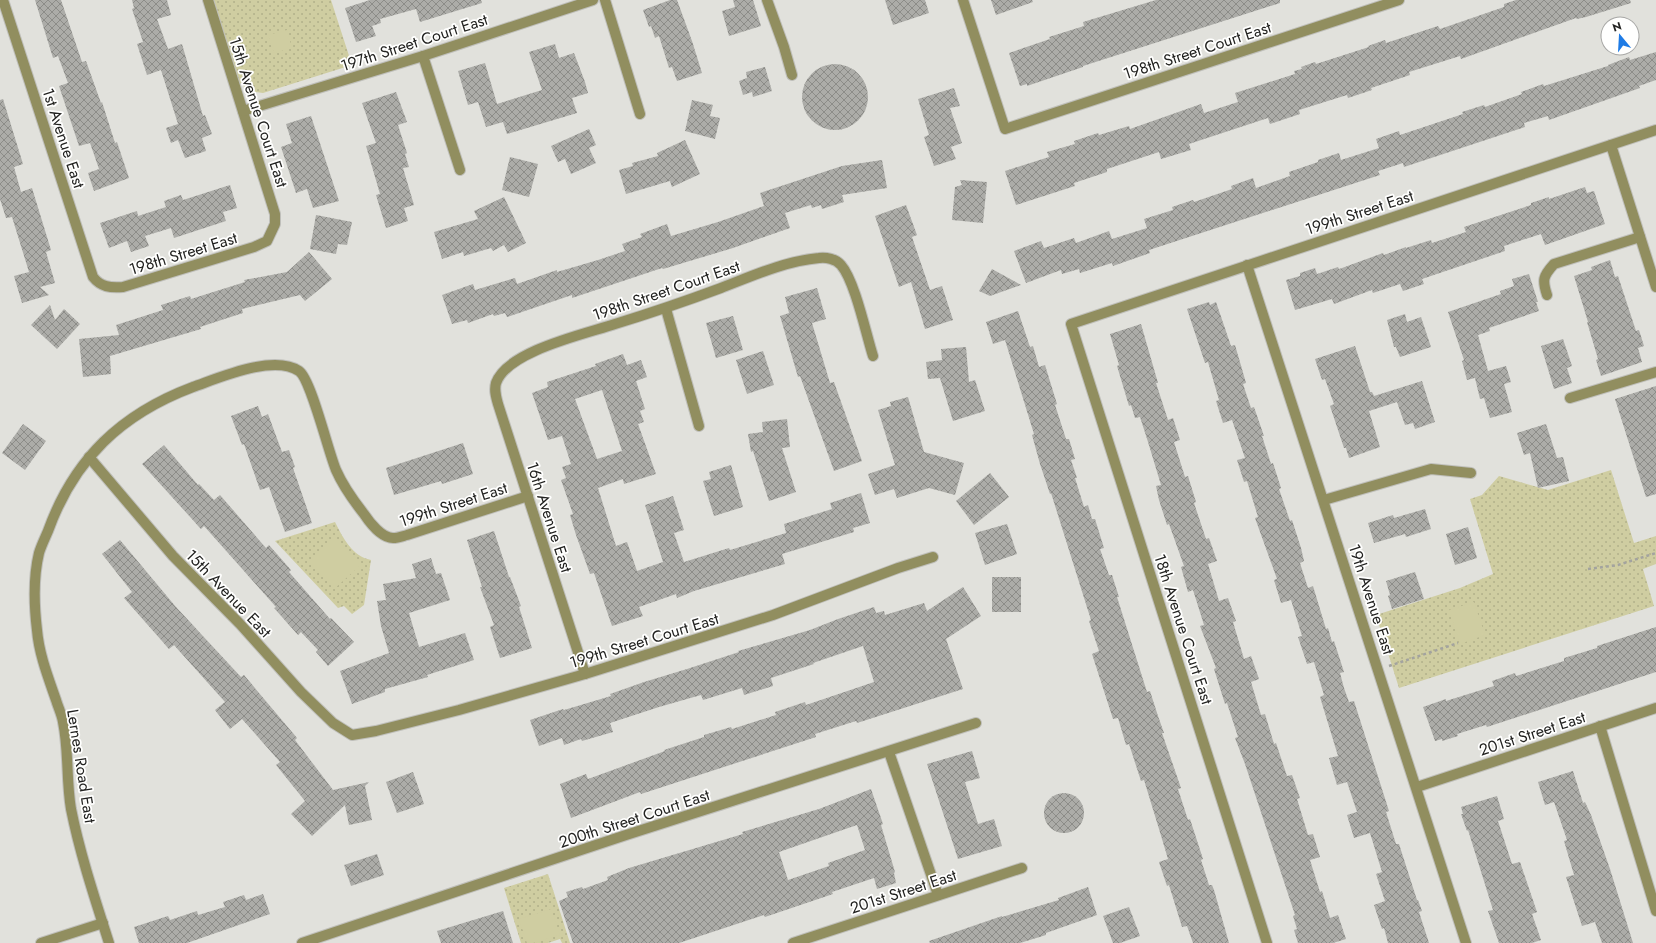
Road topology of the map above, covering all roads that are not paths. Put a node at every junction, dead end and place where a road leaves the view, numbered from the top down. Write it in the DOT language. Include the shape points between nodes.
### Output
graph roads {
  1 [pos="4,0"];
  2 [pos="208,0"];
  3 [pos="593,0"];
  4 [pos="605,0"];
  5 [pos="767,0"];
  6 [pos="963,0"];
  7 [pos="1398,0"];
  8 [pos="423,56"];
  9 [pos="792,75"];
  10 [pos="243,111"];
  11 [pos="640,114"];
  12 [pos="1656,130"];
  13 [pos="1611,145"];
  14 [pos="460,170"];
  15 [pos="271,232"];
  16 [pos="1640,237"];
  17 [pos="1247,265"];
  18 [pos="98,283"];
  19 [pos="1656,287"];
  20 [pos="1547,295"];
  21 [pos="666,309"];
  22 [pos="1071,324"];
  23 [pos="873,356"];
  24 [pos="505,370"];
  25 [pos="1656,372"];
  26 [pos="1570,398"];
  27 [pos="699,426"];
  28 [pos="89,457"];
  29 [pos="1471,473"];
  30 [pos="528,496"];
  31 [pos="1324,500"];
  32 [pos="388,537"];
  33 [pos="933,557"];
  34 [pos="585,674"];
  35 [pos="1656,708"];
  36 [pos="976,723"];
  37 [pos="1600,726"];
  38 [pos="358,734"];
  39 [pos="889,752"];
  40 [pos="1417,787"];
  41 [pos="1022,868"];
  42 [pos="938,895"];
  43 [pos="1656,912"];
  44 [pos="103,923"];
  45 [pos="41,943"];
  46 [pos="109,943"];
  47 [pos="302,943"];
  48 [pos="793,943"];
  49 [pos="1267,943"];
  50 [pos="1466,943"];
  1 -- 18 [label="street, 1st Avenue East" via="93,277"];
  2 -- 10 [label="street, 15th Avenue Court East"];
  3 -- 8 [label="street, 197th Street Court East"];
  4 -- 11 [label="street"];
  5 -- 9 [label="street"];
  6 -- 7 [label="street, 198th Street Court East" via="1006,129"];
  8 -- 10 [label="street, 197th Street Court East"];
  8 -- 14 [label="street"];
  10 -- 15 [label="street, 15th Avenue Court East" via="275,214"];
  12 -- 13 [label="street, 199th Street East"];
  13 -- 16 [label="street"];
  13 -- 17 [label="street, 199th Street East"];
  15 -- 18 [label="street, 198th Street East" via="267,241 254,247 123,287 109,288"];
  16 -- 19 [label="street"];
  16 -- 20 [label="street" via="1554,264 1547,272 1543,283"];
  17 -- 22 [label="street, 199th Street East"];
  17 -- 31 [label="street, 19th Avenue East"];
  21 -- 23 [label="street, 198th Street Court East" via="791,263 820,258 833,259 841,265 851,283"];
  21 -- 24 [label="street, 198th Street Court East" via="536,350"];
  21 -- 27 [label="street"];
  22 -- 49 [label="street, 18th Avenue Court East"];
  24 -- 30 [label="street, 16th Avenue East" via="496,384 496,393"];
  25 -- 26 [label="street"];
  28 -- 32 [label="street, Lernes Road East" via="102,442 146,408 234,372 269,365 287,367 300,372 308,385 331,456 349,494 370,523"];
  28 -- 38 [label="street, 15th Avenue East" via="173,556 240,624 301,692 333,723 352,735"];
  28 -- 44 [label="street, Lernes Road East" via="71,481 56,508 39,553 35,584 41,655 63,722 71,808"];
  29 -- 31 [label="street" via="1431,470"];
  30 -- 32 [label="street, 199th Street East" via="407,535"];
  30 -- 34 [label="street, 16th Avenue East"];
  31 -- 40 [label="street, 19th Avenue East"];
  33 -- 34 [label="street, 199th Street Court East" via="773,615"];
  34 -- 38 [label="street, 199th Street Court East" via="459,710"];
  35 -- 37 [label="street, 201st Street East"];
  36 -- 39 [label="street, 200th Street Court East"];
  37 -- 40 [label="street, 201st Street East"];
  37 -- 43 [label="street"];
  39 -- 42 [label="street"];
  39 -- 47 [label="street, 200th Street Court East"];
  40 -- 50 [label="street, 19th Avenue East"];
  41 -- 42 [label="street, 201st Street East"];
  42 -- 48 [label="street, 201st Street East"];
  44 -- 45 [label="street"];
  44 -- 46 [label="street, Lernes Road East"];
}
